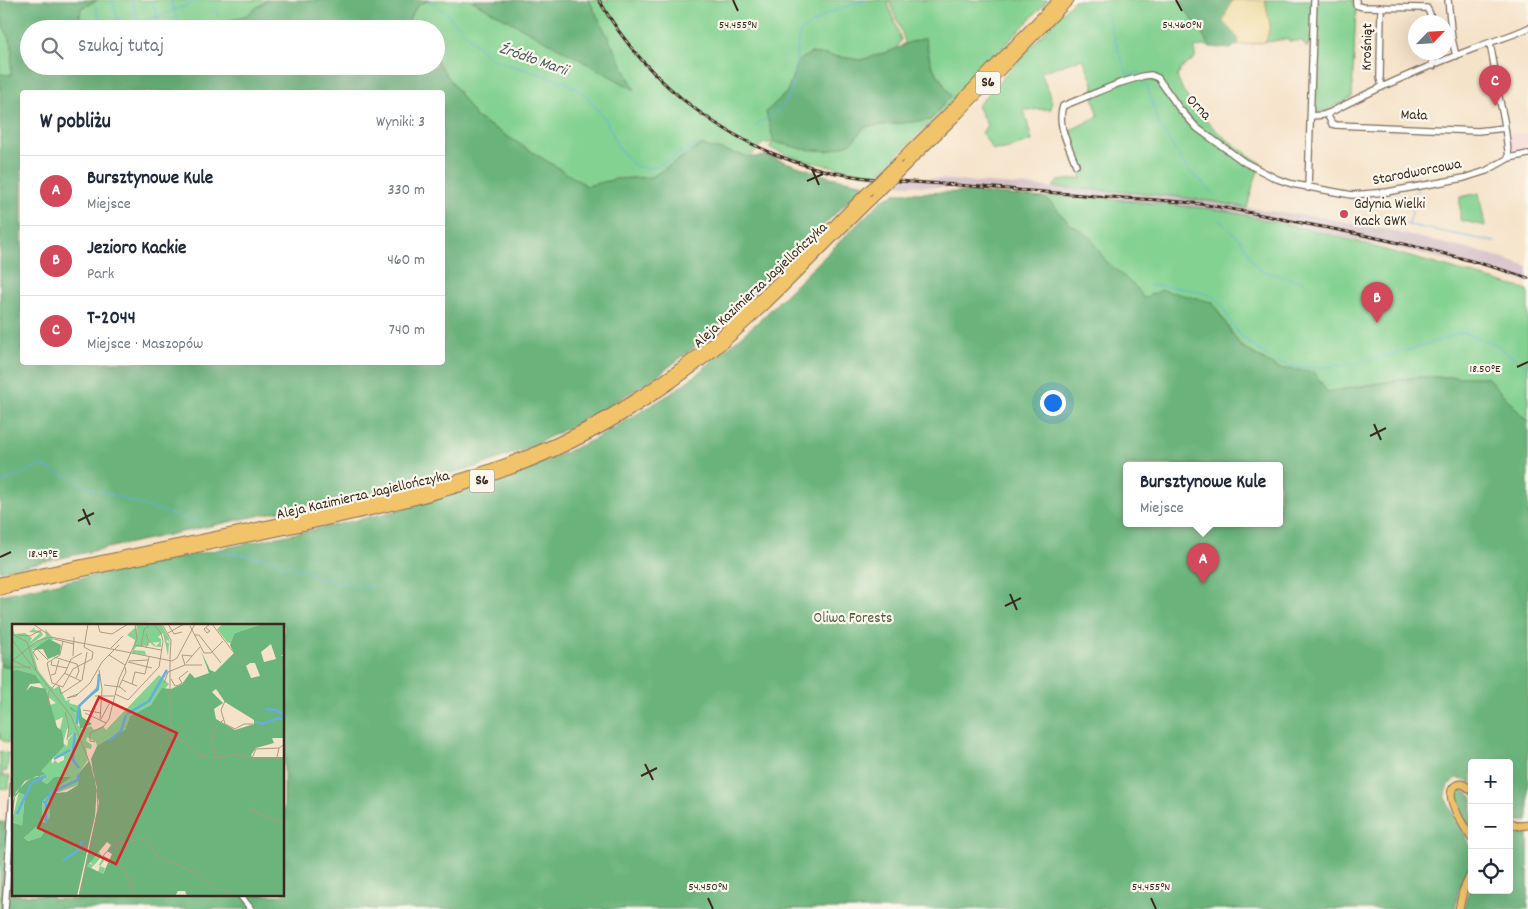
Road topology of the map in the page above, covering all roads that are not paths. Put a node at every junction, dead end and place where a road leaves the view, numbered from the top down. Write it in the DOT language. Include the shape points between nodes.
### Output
graph roads {
  1 [pos="1058,0"];
  2 [pos="1068,0"];
  3 [pos="1314,0"];
  4 [pos="1356,0"];
  5 [pos="1409,0"];
  6 [pos="1448,0"];
  7 [pos="1381,7"];
  8 [pos="1409,8"];
  9 [pos="1430,15"];
  10 [pos="1527,29"];
  11 [pos="1528,36"];
  12 [pos="1490,43"];
  13 [pos="1456,56"];
  14 [pos="1432,60"];
  15 [pos="1433,66"];
  16 [pos="1382,88"];
  17 [pos="1327,114"];
  18 [pos="1311,116"];
  19 [pos="1505,128"];
  20 [pos="1528,154"];
  21 [pos="1509,158"];
  22 [pos="1076,165"];
  23 [pos="1308,188"];
  24 [pos="0,582"];
  25 [pos="0,590"];
  26 [pos="1468,788"];
  27 [pos="12,811"];
  28 [pos="1513,824"];
  29 [pos="1528,825"];
  30 [pos="1468,832"];
  31 [pos="1468,880"];
  32 [pos="241,896"];
  33 [pos="6,909"];
  34 [pos="251,909"];
  35 [pos="1459,909"];
  1 -- 24 [label="highway, Aleja Kazimierza Jagiellończyka / S6, bridge" via="953,108 706,348 622,407 586,427 490,470 413,493"];
  2 -- 25 [label="highway, Aleja Kazimierza Jagiellończyka / S6, bridge" via="758,312 676,381 590,434 494,477 417,500"];
  3 -- 18 [label="street"];
  4 -- 7 [label="street, Krośniąt" via="1359,6"];
  5 -- 8 [label="street"];
  6 -- 13 [label="street"];
  7 -- 8 [label="street"];
  7 -- 16 [label="street, Krośniąt"];
  8 -- 9 [label="street" via="1427,8"];
  10 -- 11 [label="street"];
  10 -- 12 [label="street"];
  12 -- 13 [label="street"];
  12 -- 19 [label="street"];
  13 -- 15 [label="street"];
  14 -- 15 [label="street"];
  15 -- 16 [label="street"];
  16 -- 17 [label="street"];
  17 -- 18 [label="street"];
  17 -- 19 [label="street, Mała" via="1336,125 1478,131"];
  18 -- 23 [label="street"];
  19 -- 21 [label="street"];
  20 -- 21 [label="street, Starodworcowa"];
  21 -- 23 [label="street, Starodworcowa" via="1464,178 1382,193 1352,195"];
  22 -- 23 [label="street, Orna" via="1063,130 1063,106 1120,83 1152,75 1158,78 1197,128 1244,162 1276,179"];
  26 -- 30 [label="main road" via="1459,784 1450,794"];
  27 -- 33 [label="street"];
  28 -- 29 [label="main road"];
  31 -- 35 [label="main road"];
  32 -- 34 [label="street"];
}
